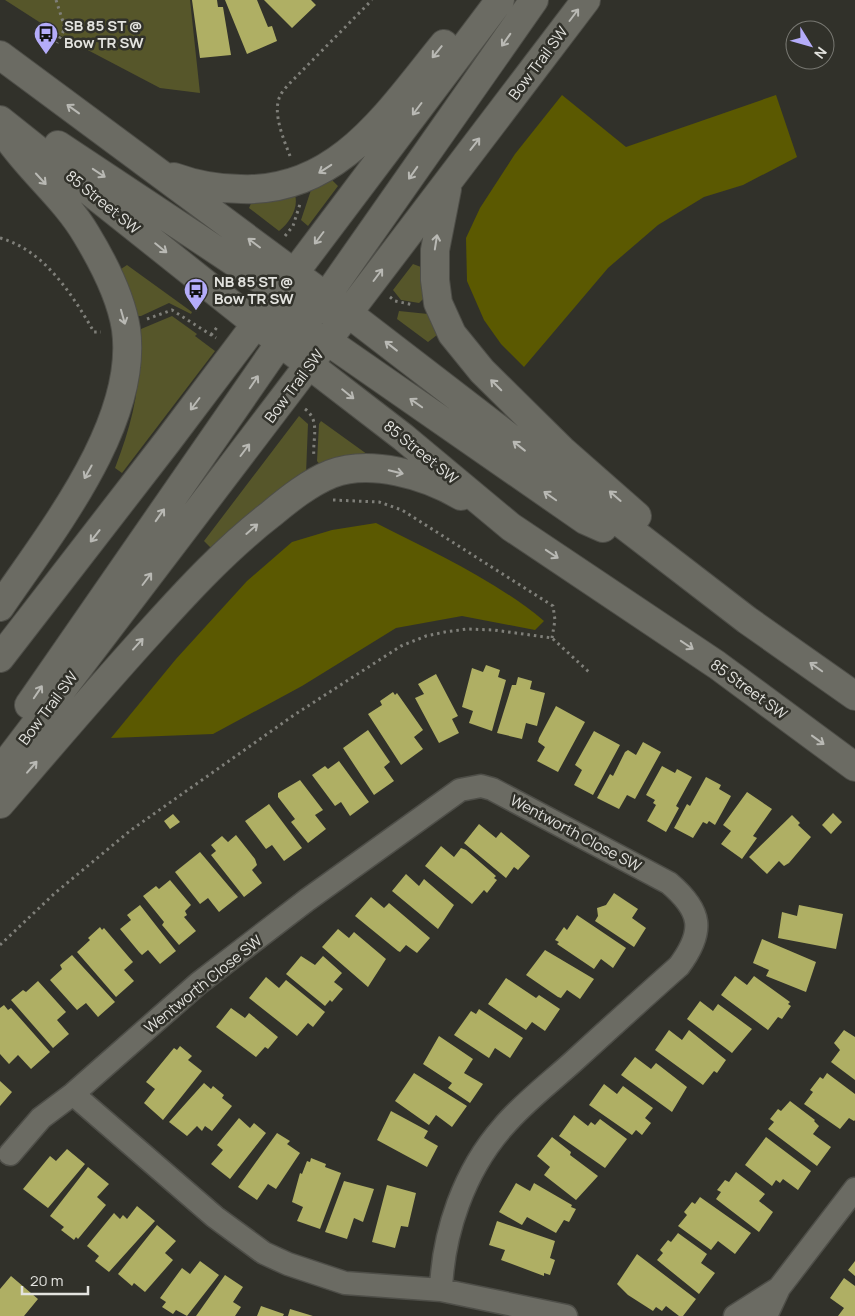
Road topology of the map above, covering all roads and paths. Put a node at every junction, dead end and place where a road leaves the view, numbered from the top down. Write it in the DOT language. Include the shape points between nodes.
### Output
graph roads {
  1 [pos="56,0"];
  2 [pos="372,0"];
  3 [pos="477,0"];
  4 [pos="500,0"];
  5 [pos="534,0"];
  6 [pos="586,0"];
  7 [pos="57,43"];
  8 [pos="0,55"];
  9 [pos="0,106"];
  10 [pos="0,120"];
  11 [pos="0,127"];
  12 [pos="289,153"];
  13 [pos="154,169"];
  14 [pos="452,174"];
  15 [pos="301,201"];
  16 [pos="293,226"];
  17 [pos="0,238"];
  18 [pos="395,301"];
  19 [pos="418,306"];
  20 [pos="301,313"];
  21 [pos="348,313"];
  22 [pos="144,320"];
  23 [pos="255,323"];
  24 [pos="110,331"];
  25 [pos="211,335"];
  26 [pos="310,364"];
  27 [pos="311,414"];
  28 [pos="313,453"];
  29 [pos="327,495"];
  30 [pos="511,527"];
  31 [pos="655,550"];
  32 [pos="711,592"];
  33 [pos="0,607"];
  34 [pos="552,638"];
  35 [pos="0,658"];
  36 [pos="589,672"];
  37 [pos="855,696"];
  38 [pos="0,746"];
  39 [pos="855,766"];
  40 [pos="0,771"];
  41 [pos="0,804"];
  42 [pos="0,945"];
  43 [pos="73,1094"];
  44 [pos="10,1154"];
  45 [pos="855,1189"];
  46 [pos="779,1288"];
  47 [pos="441,1290"];
  48 [pos="566,1316"];
  49 [pos="735,1316"];
  50 [pos="766,1316"];
  1 -- 7 [label="path" via="65,28"];
  2 -- 12 [label="path" via="279,97 281,127"];
  3 -- 13 [label="main road, one-way" via="387,115 346,155 318,174 292,184 254,190 191,183"];
  4 -- 20 [label="main road, Bow Trail SW, one-way"];
  5 -- 20 [label="main road, one-way"];
  14 -- 6 [label="main road, Bow Trail SW, one-way"];
  13 -- 8 [label="main road, 85 Street SW, one-way"];
  9 -- 20 [label="main road, one-way"];
  10 -- 23 [label="main road, 85 Street SW, one-way"];
  11 -- 33 [label="main road, one-way" via="27,165 72,213 86,234 118,300 126,335 126,365 119,402 106,438 67,507"];
  20 -- 13 [label="main road, 85 Street SW, one-way"];
  21 -- 14 [label="main road, Bow Trail SW, one-way"];
  32 -- 14 [label="main road, one-way" via="633,512 562,450 495,384 452,334 438,303 435,250"];
  15 -- 16 [label="path"];
  17 -- 24 [label="path" via="18,242 39,258 58,278 94,332"];
  18 -- 19 [label="path"];
  20 -- 21 [label="main road, 85 Street SW"];
  20 -- 21 [label="main road, Bow Trail SW"];
  20 -- 23 [label="main road, 85 Street SW"];
  20 -- 23 [label="main road, Bow Trail SW"];
  20 -- 26 [label="main road, 85 Street SW"];
  20 -- 26 [label="main road, Bow Trail SW"];
  31 -- 20 [label="main road, one-way" via="585,520"];
  38 -- 20 [label="main road, one-way"];
  31 -- 21 [label="main road, 85 Street SW, one-way"];
  22 -- 25 [label="path" via="172,310"];
  23 -- 35 [label="main road, Bow Trail SW, one-way"];
  26 -- 30 [label="main road, 85 Street SW, one-way"];
  40 -- 26 [label="main road, Bow Trail SW, one-way"];
  27 -- 28 [label="path" via="315,422"];
  29 -- 34 [label="path" via="332,500 379,502 402,510 553,606"];
  30 -- 39 [label="main road, 85 Street SW, one-way" via="717,665"];
  41 -- 30 [label="main road, one-way" via="198,580 258,523 320,479 370,467 396,471 450,489"];
  31 -- 32 [label="main road, 85 Street SW"];
  37 -- 32 [label="main road, 85 Street SW, one-way"];
  34 -- 36 [label="path"];
  34 -- 42 [label="path" via="467,629 426,636 401,646 286,720 131,830 55,893"];
  43 -- 44 [label="street, Wentworth Close SW" via="41,1118"];
  43 -- 47 [label="street" via="214,1217 264,1253 345,1283"];
  43 -- 47 [label="street, Wentworth Close SW" via="199,983 451,795 481,786 503,793 670,883 688,900 696,918 696,935 679,966 516,1112 490,1144 474,1168 453,1220 442,1269"];
  45 -- 46 [label="street"];
  46 -- 49 [label="street"];
  46 -- 50 [label="street"];
  47 -- 48 [label="street"];
}
